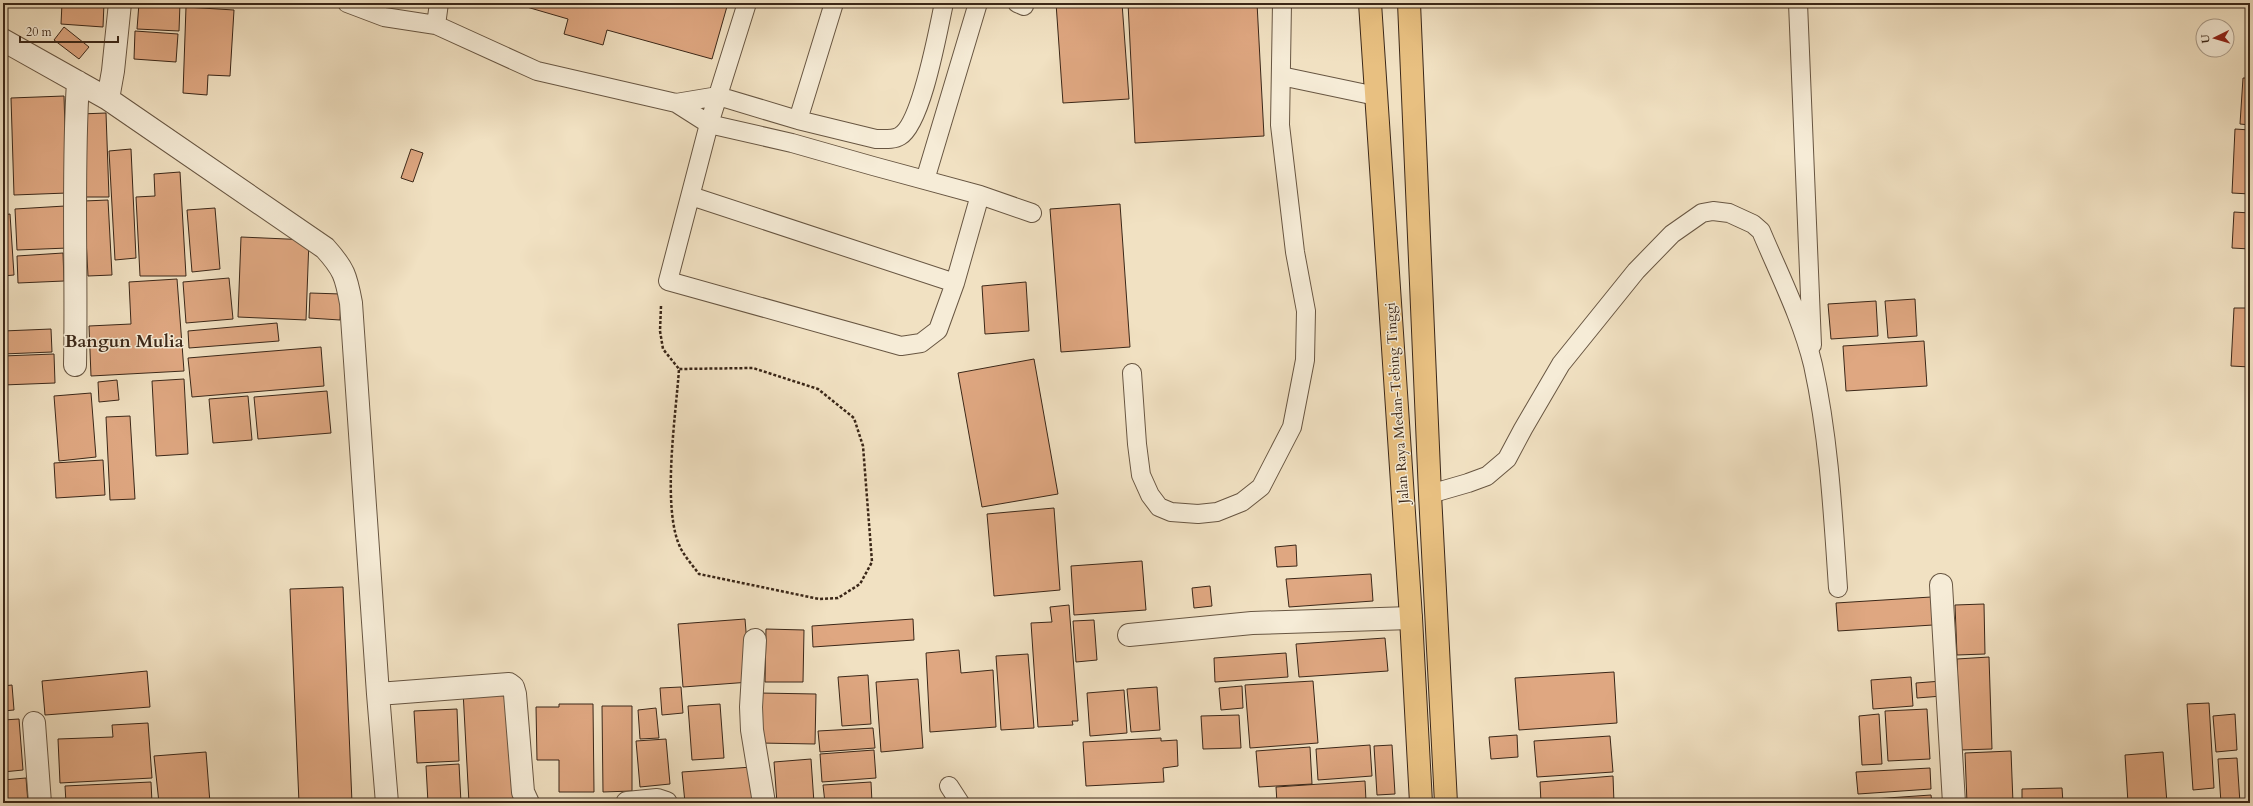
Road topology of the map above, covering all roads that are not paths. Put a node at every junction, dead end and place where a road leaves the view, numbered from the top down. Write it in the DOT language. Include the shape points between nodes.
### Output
graph roads {
  1 [pos="120,3"];
  2 [pos="347,3"];
  3 [pos="439,3"];
  4 [pos="747,3"];
  5 [pos="834,3"];
  6 [pos="944,3"];
  7 [pos="978,3"];
  8 [pos="1282,3"];
  9 [pos="1370,3"];
  10 [pos="1409,3"];
  11 [pos="1798,3"];
  12 [pos="436,25"];
  13 [pos="3,40"];
  14 [pos="1282,76"];
  15 [pos="78,82"];
  16 [pos="718,96"];
  17 [pos="1376,96"];
  18 [pos="108,99"];
  19 [pos="676,103"];
  20 [pos="798,120"];
  21 [pos="709,124"];
  22 [pos="925,180"];
  23 [pos="691,196"];
  24 [pos="980,196"];
  25 [pos="1032,213"];
  26 [pos="955,283"];
  27 [pos="1812,364"];
  28 [pos="75,365"];
  29 [pos="1132,373"];
  30 [pos="1430,494"];
  31 [pos="1941,585"];
  32 [pos="1838,588"];
  33 [pos="1411,618"];
  34 [pos="1129,635"];
  35 [pos="755,640"];
  36 [pos="378,694"];
  37 [pos="34,723"];
  38 [pos="949,786"];
  39 [pos="40,803"];
  40 [pos="387,803"];
  41 [pos="528,803"];
  42 [pos="627,803"];
  43 [pos="666,803"];
  44 [pos="764,803"];
  45 [pos="960,803"];
  46 [pos="1421,803"];
  47 [pos="1446,803"];
  48 [pos="1954,803"];
  1 -- 18 [label="street" via="114,71"];
  2 -- 12 [label="lane" via="384,17"];
  3 -- 12 [label="lane"];
  4 -- 16 [label="lane"];
  5 -- 20 [label="lane"];
  6 -- 20 [label="lane" via="922,93 910,127 900,137 876,139"];
  7 -- 22 [label="lane"];
  8 -- 14 [label="lane"];
  9 -- 17 [label="highway, Jalan Raya Medan-Tebing Tinggi"];
  10 -- 30 [label="highway, Jalan Raya Medan-Tebing Tinggi"];
  11 -- 27 [label="lane"];
  12 -- 19 [label="lane" via="537,71"];
  13 -- 15 [label="street"];
  14 -- 17 [label="lane"];
  14 -- 29 [label="lane" via="1280,125 1295,252 1306,311 1305,360 1292,428 1261,487 1242,502 1217,512 1170,512 1159,507 1141,475"];
  15 -- 18 [label="street"];
  15 -- 28 [label="street" via="74,148 77,264"];
  16 -- 19 [label="lane"];
  16 -- 20 [label="lane"];
  16 -- 21 [label="lane"];
  17 -- 33 [label="highway, Jalan Raya Medan-Tebing Tinggi"];
  18 -- 36 [label="street" via="325,248 340,265 346,277 351,303"];
  19 -- 21 [label="lane"];
  21 -- 22 [label="lane" via="792,143"];
  21 -- 23 [label="lane"];
  22 -- 24 [label="lane"];
  23 -- 26 [label="lane"];
  23 -- 26 [label="lane" via="668,281 901,346 921,343 938,330"];
  24 -- 25 [label="lane"];
  24 -- 26 [label="lane"];
  27 -- 30 [label="lane" via="1787,292 1761,231 1753,224 1729,213 1702,213 1672,234 1636,271 1561,364 1507,459 1487,476"];
  27 -- 32 [label="lane" via="1830,469"];
  30 -- 47 [label="highway, Jalan Raya Medan-Tebing Tinggi"];
  31 -- 48 [label="street"];
  33 -- 34 [label="street" via="1252,623"];
  33 -- 46 [label="highway, Jalan Raya Medan-Tebing Tinggi"];
  35 -- 44 [label="street" via="752,730"];
  36 -- 40 [label="street"];
  36 -- 41 [label="street" via="509,684 513,687 516,702 523,792"];
  37 -- 39 [label="street"];
  38 -- 45 [label="lane"];
  42 -- 43 [label="street" via="658,800"];
}
